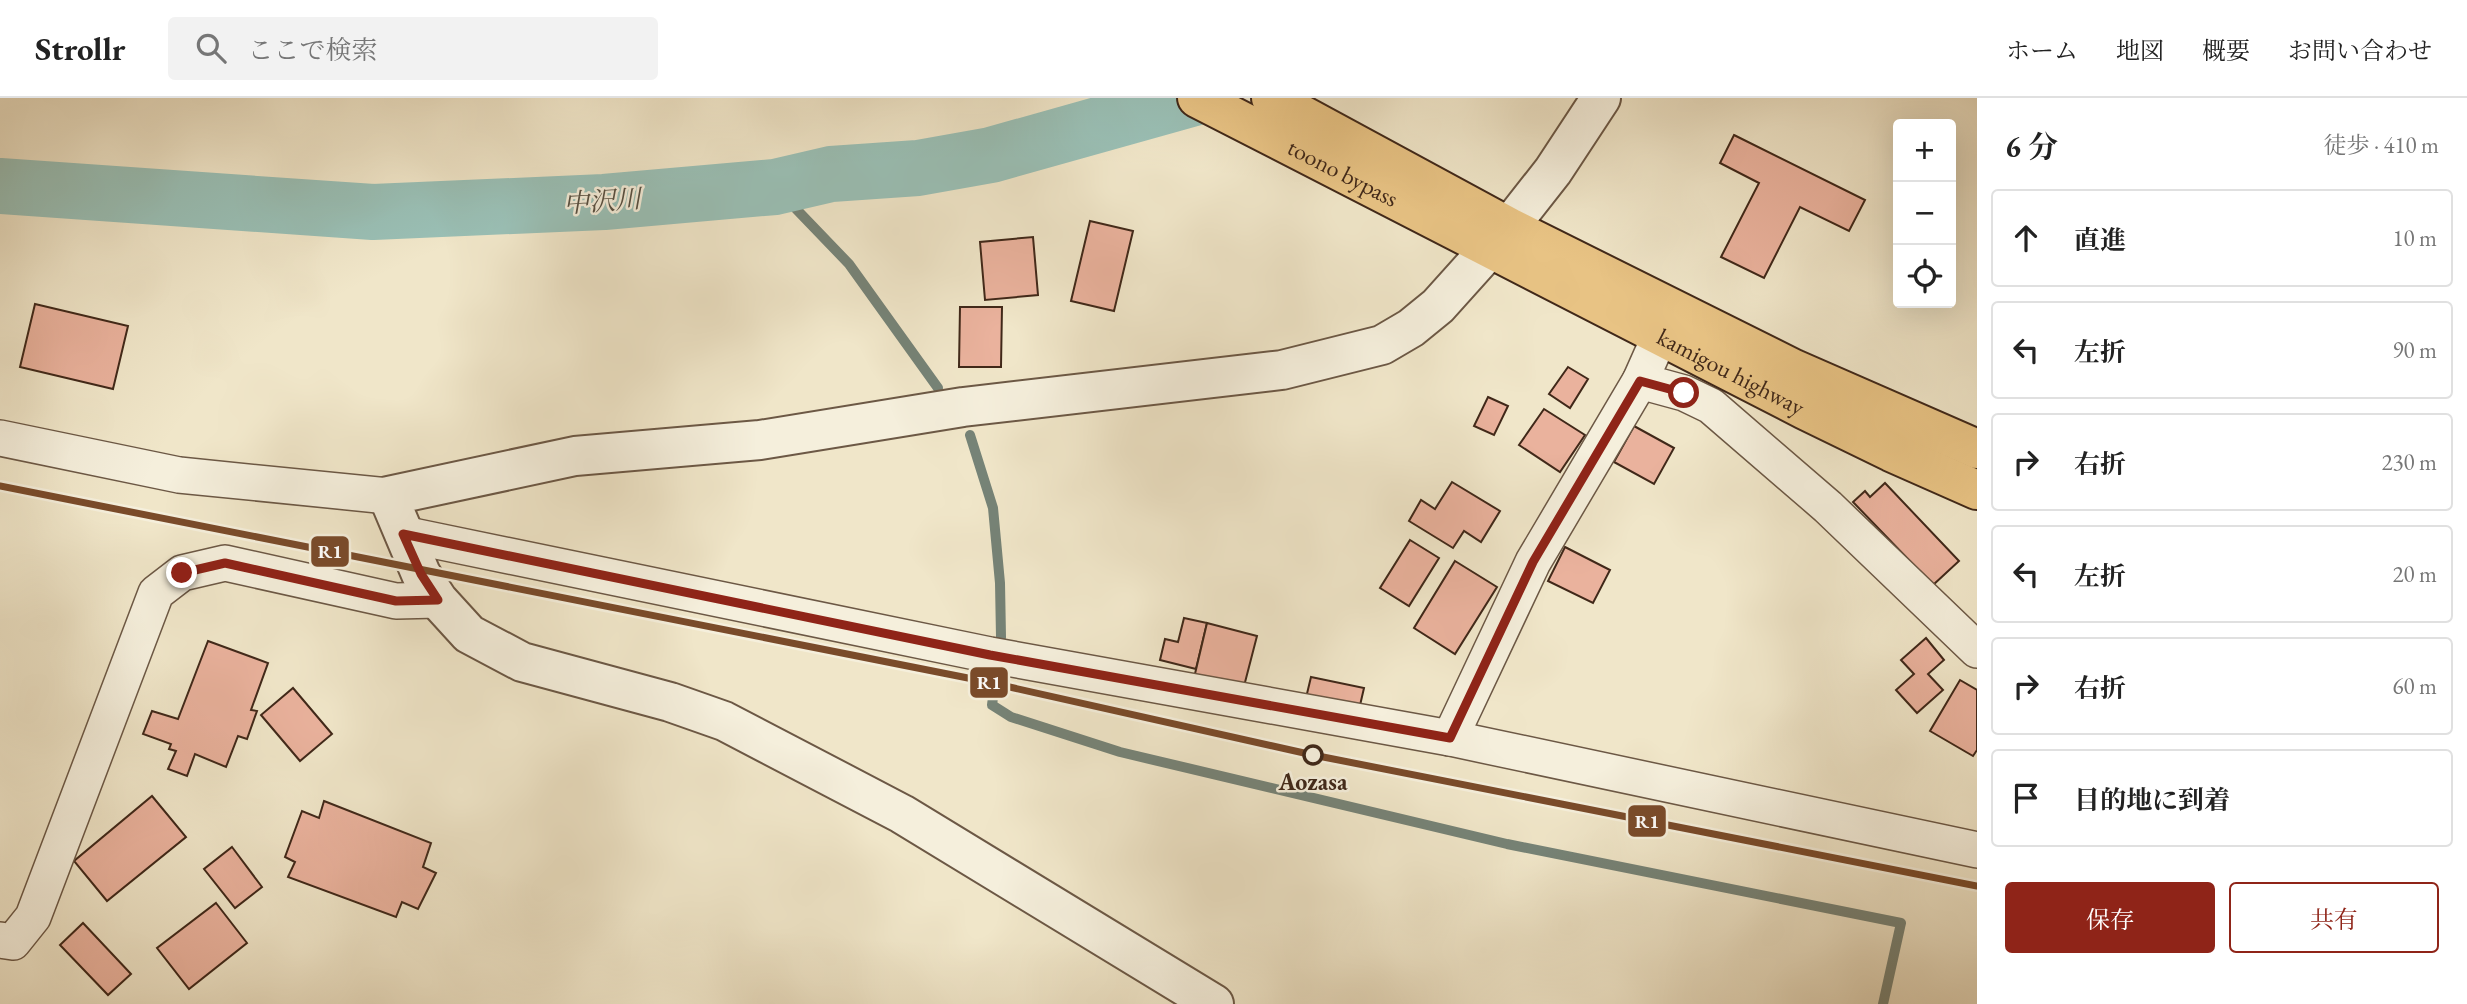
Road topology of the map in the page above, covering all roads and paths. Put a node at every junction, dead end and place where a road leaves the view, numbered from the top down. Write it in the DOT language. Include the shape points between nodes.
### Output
graph roads {
  1 [pos="1197,98"];
  2 [pos="1271,98"];
  3 [pos="1601,98"];
  4 [pos="1499,237"];
  5 [pos="1660,336"];
  6 [pos="1640,381"];
  7 [pos="0,438"];
  8 [pos="1977,449"];
  9 [pos="1977,489"];
  10 [pos="388,496"];
  11 [pos="403,534"];
  12 [pos="438,600"];
  13 [pos="1974,639"];
  14 [pos="1450,738"];
  15 [pos="1977,850"];
  16 [pos="0,940"];
  17 [pos="1214,1004"];
  1 -- 4 [label="highway, toono bypass" via="1272,138"];
  2 -- 4 [label="highway, toono bypass"];
  3 -- 4 [label="street" via="1553,171"];
  4 -- 5 [label="highway, kamigou highway"];
  4 -- 8 [label="highway, kamigou highway"];
  4 -- 10 [label="street" via="1438,306 1411,328 1382,345 1282,370 963,407 760,440 575,456"];
  5 -- 6 [label="street"];
  5 -- 9 [label="highway, kamigou highway" via="1829,422"];
  6 -- 13 [label="street" via="1711,406"];
  6 -- 14 [label="street" via="1533,562"];
  7 -- 10 [label="street" via="178,475"];
  10 -- 11 [label="street"];
  11 -- 12 [label="street"];
  11 -- 14 [label="street" via="1000,657"];
  12 -- 16 [label="street" via="396,601 225,563 182,573 156,593 33,917 13,942"];
  12 -- 17 [label="street" via="469,634 522,662 724,721 867,795"];
  14 -- 15 [label="street"];
}
